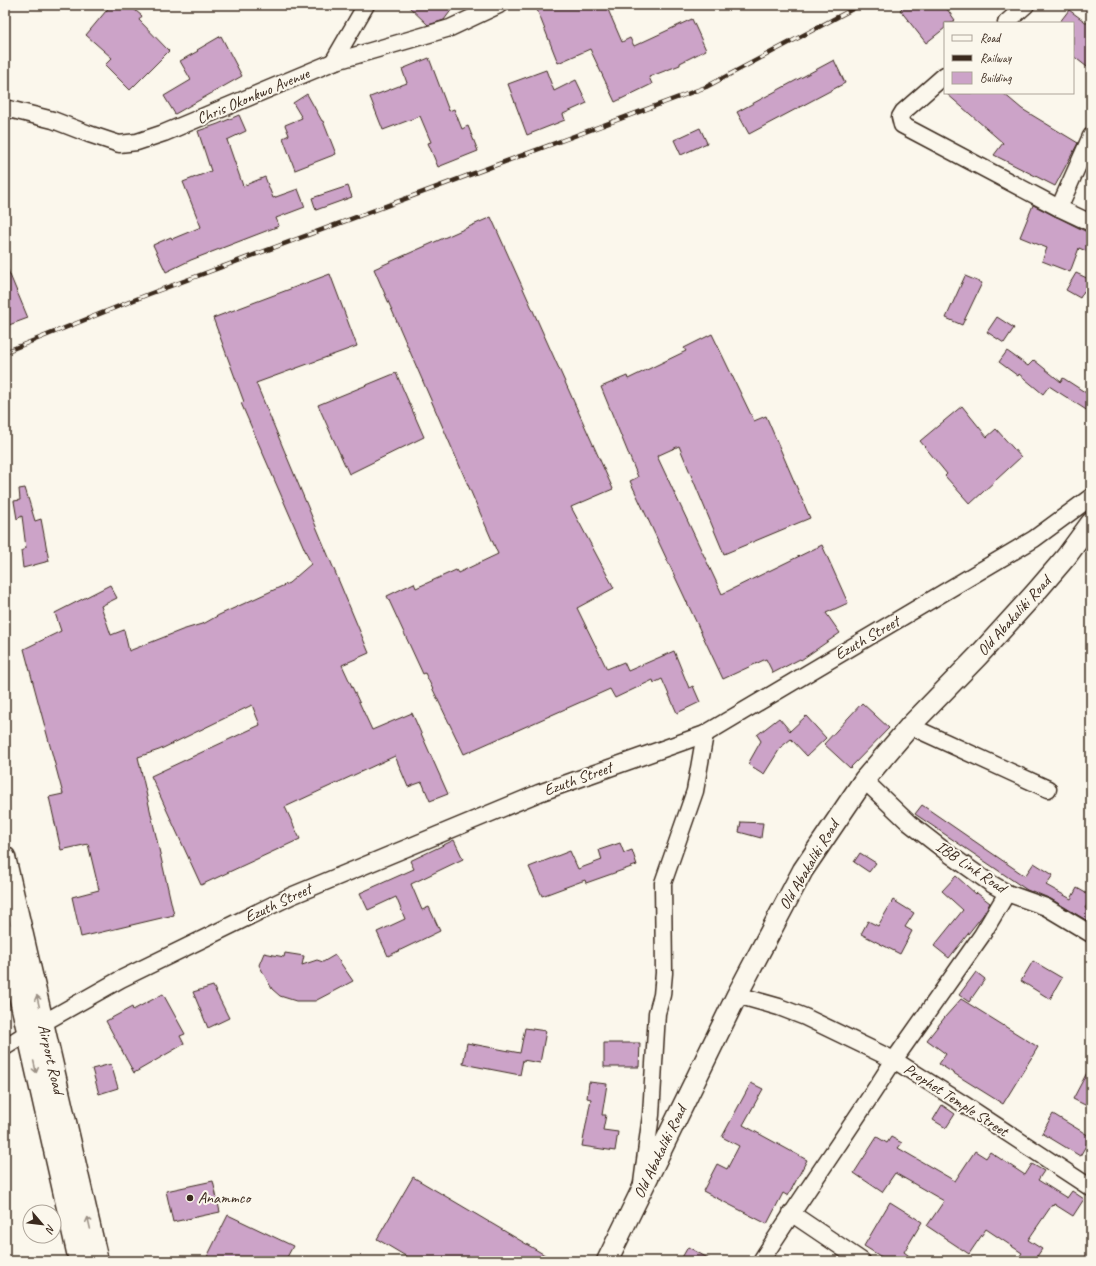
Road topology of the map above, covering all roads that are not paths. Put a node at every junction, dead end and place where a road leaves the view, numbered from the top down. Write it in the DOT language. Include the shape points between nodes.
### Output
graph roads {
  1 [pos="366,5"];
  2 [pos="499,5"];
  3 [pos="1026,5"];
  4 [pos="1007,22"];
  5 [pos="333,62"];
  6 [pos="944,77"];
  7 [pos="5,108"];
  8 [pos="1091,136"];
  9 [pos="1059,208"];
  10 [pos="1091,223"];
  11 [pos="1091,497"];
  12 [pos="1091,523"];
  13 [pos="910,726"];
  14 [pos="705,734"];
  15 [pos="864,780"];
  16 [pos="1048,789"];
  17 [pos="5,857"];
  18 [pos="1007,894"];
  19 [pos="5,933"];
  20 [pos="1091,934"];
  21 [pos="737,996"];
  22 [pos="35,1028"];
  23 [pos="5,1047"];
  24 [pos="894,1060"];
  25 [pos="1091,1188"];
  26 [pos="641,1191"];
  27 [pos="791,1213"];
  28 [pos="79,1261"];
  29 [pos="98,1261"];
  30 [pos="607,1261"];
  31 [pos="761,1261"];
  32 [pos="862,1261"];
  1 -- 5 [label="street"];
  2 -- 5 [label="street, Chris Okonkwo Avenue" via="450,28"];
  3 -- 4 [label="street"];
  5 -- 7 [label="street, Chris Okonkwo Avenue" via="172,130 137,142 119,144 54,120"];
  6 -- 9 [label="street" via="903,112 900,118 902,125"];
  8 -- 9 [label="street"];
  9 -- 10 [label="street"];
  11 -- 14 [label="street, Ezuth Street" via="1027,543"];
  12 -- 13 [label="main road, Old Abakaliki Road" via="1036,592"];
  13 -- 15 [label="main road, Old Abakaliki Road"];
  13 -- 16 [label="street"];
  14 -- 22 [label="street, Ezuth Street" via="539,793 291,896 121,979"];
  14 -- 26 [label="street" via="695,791 663,882 664,974 657,1013 651,1116"];
  15 -- 18 [label="street, IBB Link Road" via="909,823"];
  15 -- 21 [label="main road, Old Abakaliki Road" via="803,870"];
  22 -- 17 [label="main road, Airport Road, one-way"];
  18 -- 20 [label="street, IBB Link Road" via="1046,907"];
  18 -- 24 [label="street" via="978,942"];
  19 -- 22 [label="main road, Airport Road"];
  21 -- 24 [label="street" via="805,1017"];
  21 -- 26 [label="main road, Old Abakaliki Road"];
  22 -- 23 [label="street, Ezuth Street"];
  22 -- 28 [label="main road, Airport Road, one-way"];
  29 -- 22 [label="main road, Airport Road, one-way"];
  24 -- 25 [label="street, Prophet Temple Street"];
  24 -- 27 [label="street, Prophet Temple Street" via="863,1110"];
  26 -- 30 [label="main road, Old Abakaliki Road"];
  27 -- 31 [label="street, Prophet Temple Street"];
  27 -- 32 [label="street"];
}
